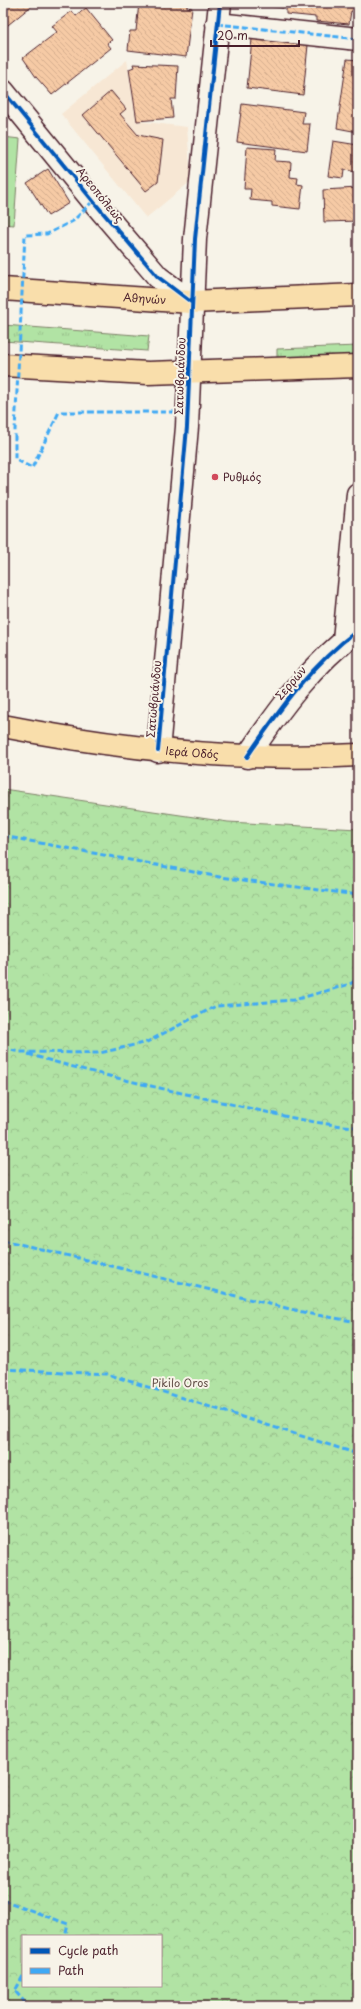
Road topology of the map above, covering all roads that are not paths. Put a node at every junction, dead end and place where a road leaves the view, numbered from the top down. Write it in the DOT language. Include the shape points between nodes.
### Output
graph roads {
  1 [pos="218,14"];
  2 [pos="358,39"];
  3 [pos="3,91"];
  4 [pos="3,289"];
  5 [pos="358,295"];
  6 [pos="191,302"];
  7 [pos="3,365"];
  8 [pos="358,366"];
  9 [pos="189,372"];
  10 [pos="358,494"];
  11 [pos="351,635"];
  12 [pos="3,726"];
  13 [pos="158,751"];
  14 [pos="358,755"];
  15 [pos="247,757"];
  1 -- 2 [label="street"];
  1 -- 6 [label="street, Σατωβριάνδου"];
  3 -- 6 [label="street, Αρεοπόλεως" via="158,277"];
  4 -- 6 [label="main road, Αθηνών"];
  5 -- 6 [label="main road, Αθηνών"];
  6 -- 9 [label="street, Σατωβριάνδου"];
  7 -- 9 [label="main road" via="148,373"];
  8 -- 9 [label="main road"];
  9 -- 13 [label="street, Σατωβριάνδου" via="182,490"];
  10 -- 11 [label="street"];
  11 -- 15 [label="street, Σερρών" via="295,690"];
  12 -- 13 [label="main road, Ιερά Οδός"];
  13 -- 15 [label="main road, Ιερά Οδός"];
  14 -- 15 [label="main road, Ιερά Οδός"];
}
